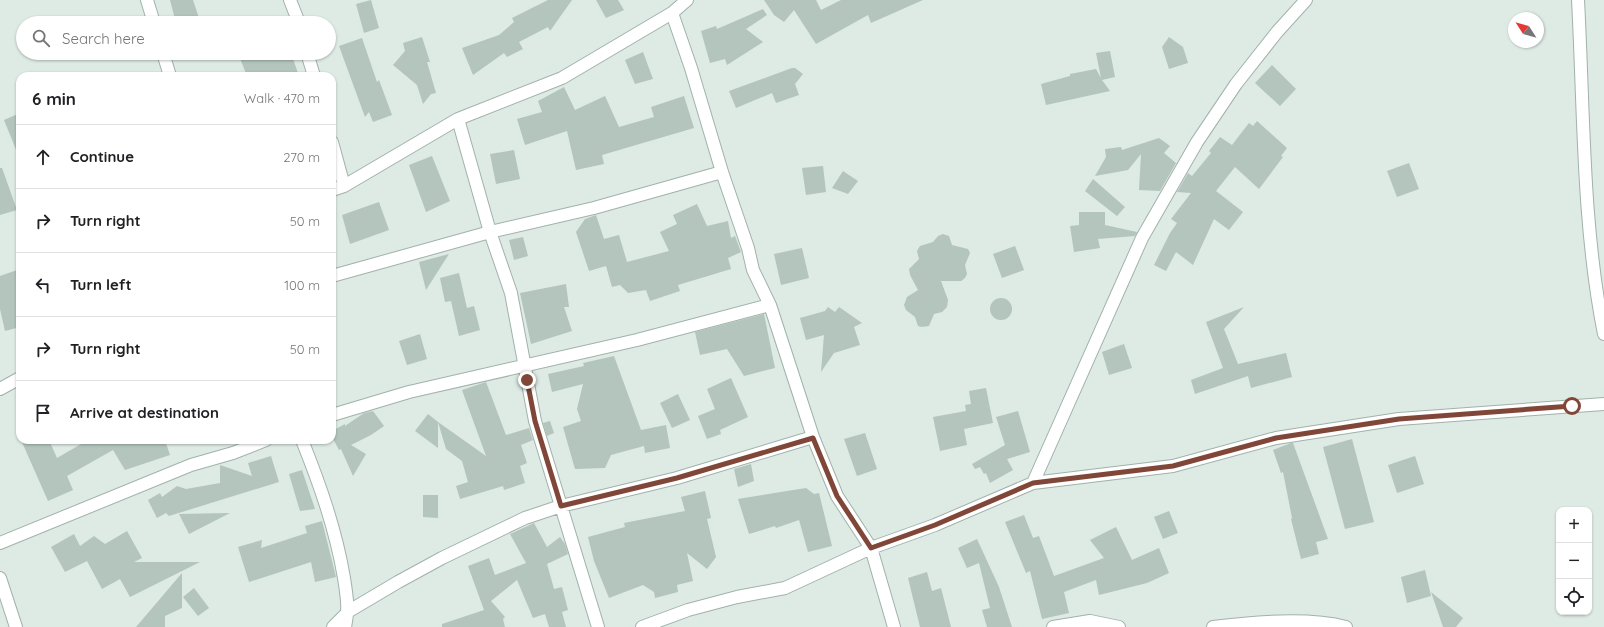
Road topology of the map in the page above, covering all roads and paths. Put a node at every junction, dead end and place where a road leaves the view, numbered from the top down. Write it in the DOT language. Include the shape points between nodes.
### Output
graph roads {
  1 [pos="147,0"];
  2 [pos="290,0"];
  3 [pos="687,0"];
  4 [pos="1306,0"];
  5 [pos="1578,0"];
  6 [pos="672,13"];
  7 [pos="152,16"];
  8 [pos="296,16"];
  9 [pos="165,60"];
  10 [pos="309,60"];
  11 [pos="169,72"];
  12 [pos="313,72"];
  13 [pos="458,119"];
  14 [pos="336,157"];
  15 [pos="722,172"];
  16 [pos="344,186"];
  17 [pos="336,189"];
  18 [pos="490,232"];
  19 [pos="336,275"];
  20 [pos="770,305"];
  21 [pos="1604,334"];
  22 [pos="524,367"];
  23 [pos="16,380"];
  24 [pos="0,388"];
  25 [pos="1604,404"];
  26 [pos="336,414"];
  27 [pos="813,438"];
  28 [pos="256,444"];
  29 [pos="303,444"];
  30 [pos="1033,483"];
  31 [pos="561,506"];
  32 [pos="0,543"];
  33 [pos="871,548"];
  34 [pos="0,578"];
  35 [pos="349,611"];
  36 [pos="16,627"];
  37 [pos="333,627"];
  38 [pos="346,627"];
  39 [pos="598,627"];
  40 [pos="642,627"];
  41 [pos="894,627"];
  42 [pos="1053,627"];
  43 [pos="1118,627"];
  44 [pos="1213,627"];
  45 [pos="1346,627"];
  1 -- 7 [label="street"];
  2 -- 8 [label="street"];
  3 -- 6 [label="street"];
  4 -- 30 [label="street" via="1276,32 1236,84 1197,142 1146,231"];
  5 -- 21 [label="street" via="1587,204"];
  6 -- 13 [label="street" via="562,78"];
  6 -- 15 [label="street"];
  9 -- 11 [label="street"];
  10 -- 12 [label="street"];
  13 -- 16 [label="street"];
  13 -- 18 [label="street"];
  14 -- 16 [label="street"];
  15 -- 18 [label="street" via="594,208"];
  15 -- 20 [label="street" via="753,270"];
  16 -- 17 [label="street"];
  18 -- 19 [label="street"];
  18 -- 22 [label="street" via="511,293"];
  20 -- 22 [label="street"];
  20 -- 27 [label="street"];
  22 -- 26 [label="street" via="409,392"];
  22 -- 31 [label="street" via="535,421"];
  23 -- 24 [label="street"];
  25 -- 30 [label="street" via="1399,419 1276,438 1173,466"];
  27 -- 31 [label="street" via="677,478"];
  27 -- 33 [label="street" via="837,496"];
  28 -- 32 [label="street" via="191,465"];
  29 -- 35 [label="street" via="331,519"];
  30 -- 33 [label="street" via="935,525"];
  31 -- 35 [label="street" via="488,534"];
  31 -- 39 [label="street"];
  33 -- 40 [label="street" via="785,588 688,610"];
  33 -- 41 [label="street"];
  34 -- 36 [label="street"];
  35 -- 37 [label="street"];
  35 -- 38 [label="street"];
  42 -- 43 [label="street" via="1090,621"];
  44 -- 45 [label="street" via="1280,622 1334,624"];
}
